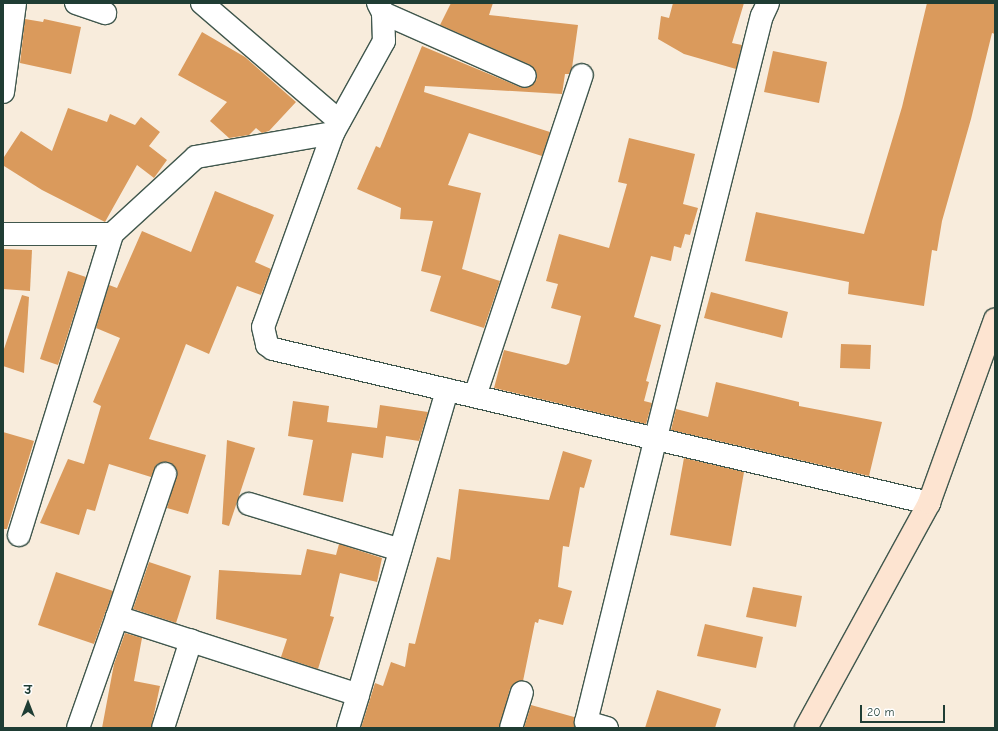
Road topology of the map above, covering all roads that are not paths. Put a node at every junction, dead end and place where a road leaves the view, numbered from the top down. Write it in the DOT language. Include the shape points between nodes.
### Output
graph roads {
  1 [pos="15,3"];
  2 [pos="76,3"];
  3 [pos="202,3"];
  4 [pos="768,3"];
  5 [pos="380,8"];
  6 [pos="105,13"];
  7 [pos="582,75"];
  8 [pos="525,76"];
  9 [pos="3,92"];
  10 [pos="336,127"];
  11 [pos="3,234"];
  12 [pos="112,234"];
  13 [pos="995,320"];
  14 [pos="447,390"];
  15 [pos="475,396"];
  16 [pos="655,441"];
  17 [pos="165,474"];
  18 [pos="249,504"];
  19 [pos="929,504"];
  20 [pos="19,535"];
  21 [pos="400,550"];
  22 [pos="117,617"];
  23 [pos="190,640"];
  24 [pos="522,693"];
  25 [pos="358,695"];
  26 [pos="78,728"];
  27 [pos="163,728"];
  28 [pos="348,728"];
  29 [pos="511,728"];
  30 [pos="607,728"];
  31 [pos="806,728"];
  1 -- 9 [label="street"];
  2 -- 6 [label="street"];
  3 -- 10 [label="street"];
  4 -- 16 [label="street" via="762,16"];
  5 -- 8 [label="street"];
  5 -- 10 [label="street" via="384,41"];
  7 -- 15 [label="street"];
  10 -- 12 [label="street" via="196,157"];
  10 -- 14 [label="street" via="263,327 266,345 273,349"];
  11 -- 12 [label="street"];
  12 -- 20 [label="street"];
  13 -- 19 [label="main road"];
  14 -- 15 [label="street"];
  14 -- 21 [label="street"];
  15 -- 16 [label="street"];
  16 -- 19 [label="street"];
  16 -- 30 [label="street" via="586,722"];
  17 -- 22 [label="street"];
  18 -- 21 [label="street"];
  19 -- 31 [label="main road"];
  21 -- 25 [label="street"];
  22 -- 23 [label="street"];
  22 -- 26 [label="street"];
  23 -- 25 [label="street"];
  23 -- 27 [label="street"];
  24 -- 29 [label="street"];
  25 -- 28 [label="street"];
}
